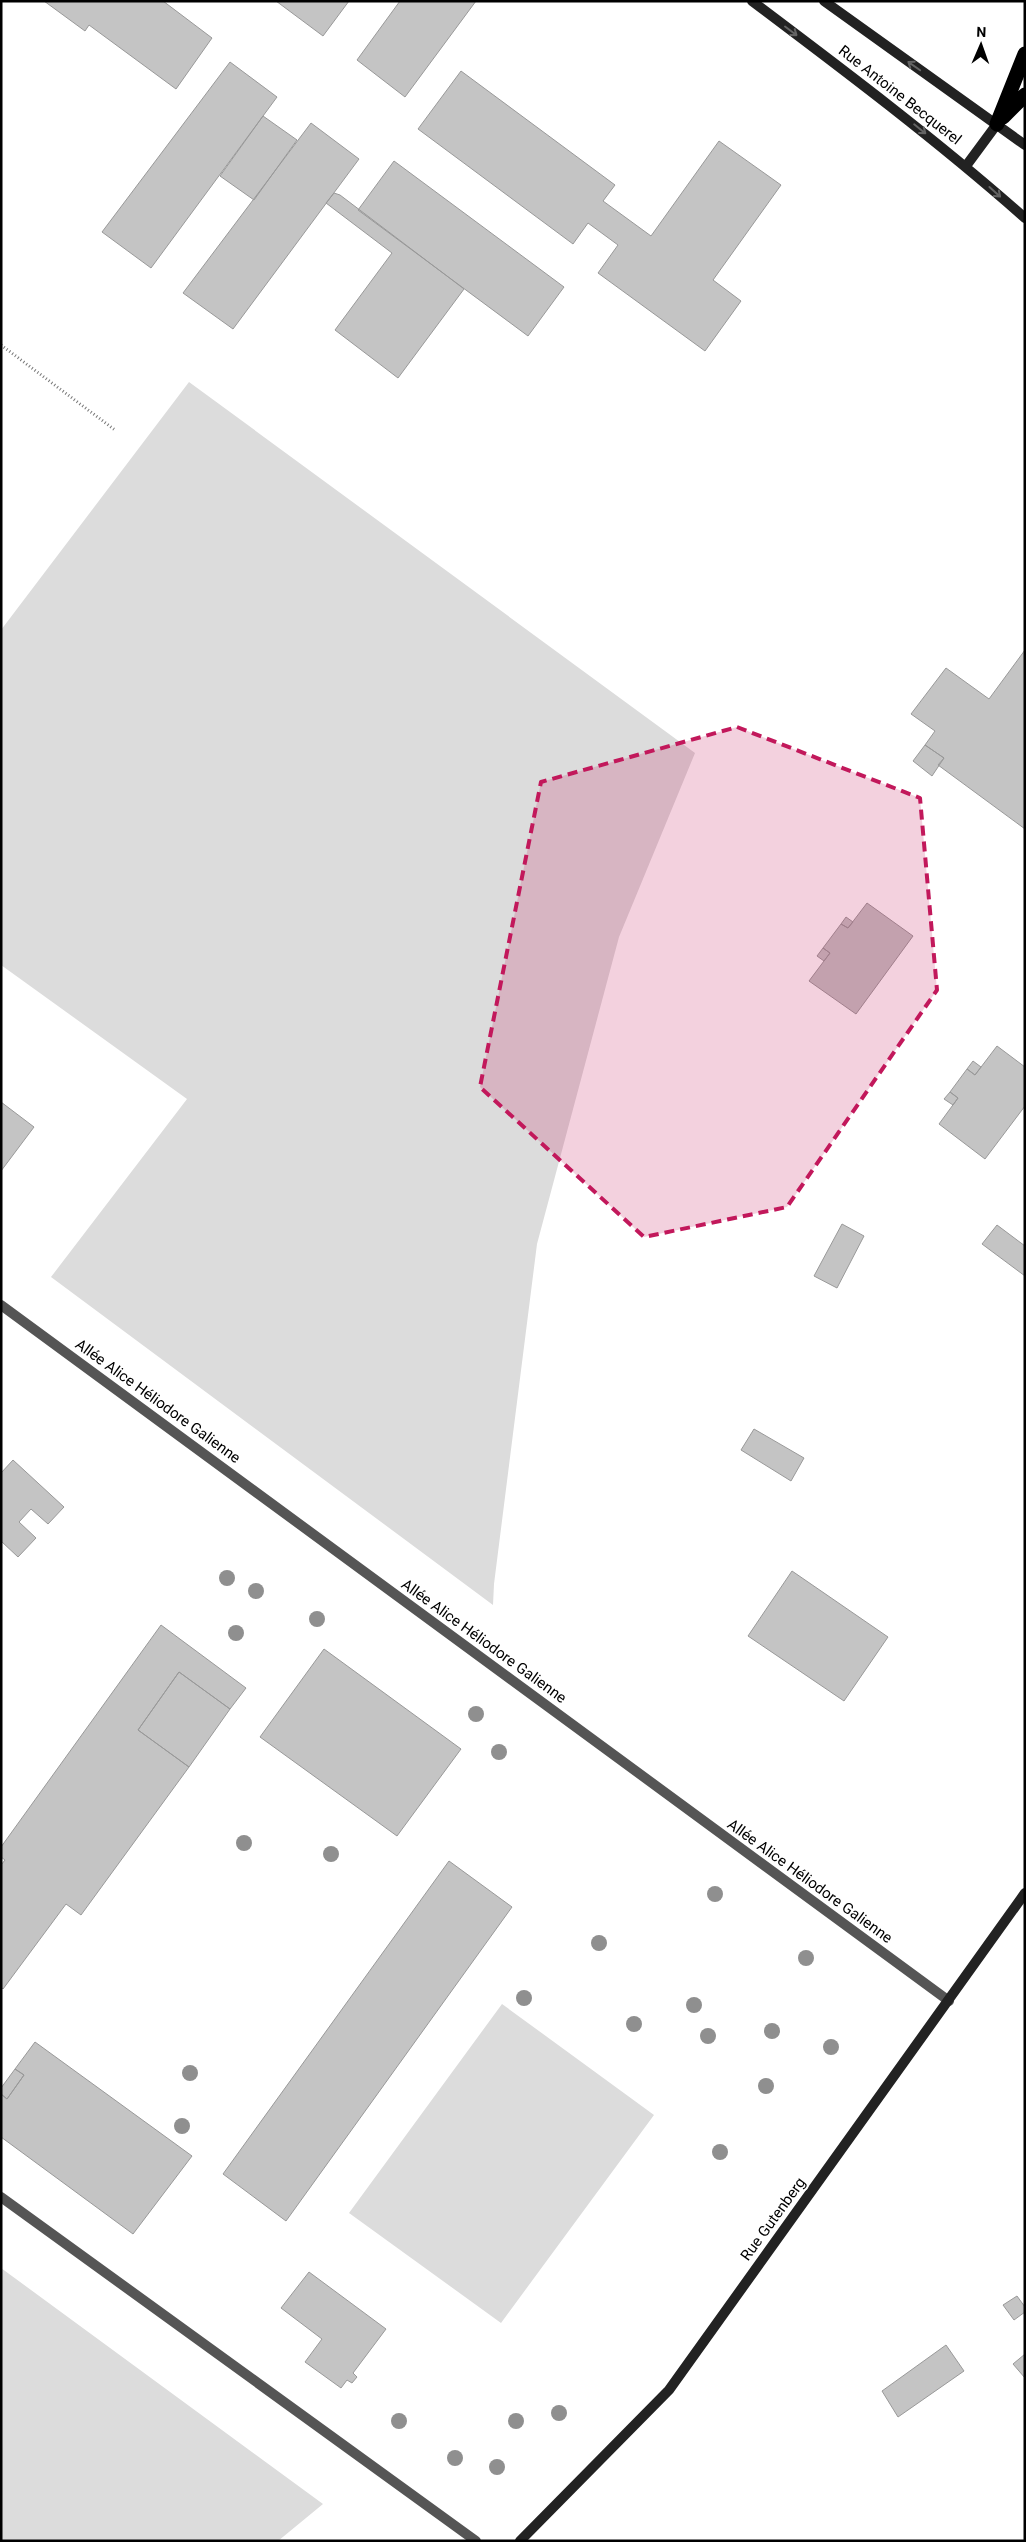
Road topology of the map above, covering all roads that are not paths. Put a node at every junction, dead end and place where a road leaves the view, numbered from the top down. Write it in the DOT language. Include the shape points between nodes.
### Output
graph roads {
  1 [pos="752,1"];
  2 [pos="824,1"];
  3 [pos="1025,54"];
  4 [pos="1025,95"];
  5 [pos="997,124"];
  6 [pos="1025,145"];
  7 [pos="966,166"];
  8 [pos="1025,218"];
  9 [pos="1,1305"];
  10 [pos="1025,1893"];
  11 [pos="949,2002"];
  12 [pos="1,2197"];
  13 [pos="476,2541"];
  14 [pos="520,2541"];
  1 -- 7 [label="street, Rue Antoine Becquerel, one-way"];
  5 -- 2 [label="street, Rue Antoine Becquerel, one-way"];
  3 -- 5 [label="highway"];
  4 -- 5 [label="highway"];
  5 -- 6 [label="street, Rue Antoine Becquerel"];
  5 -- 7 [label="street"];
  7 -- 8 [label="street, Rue Antoine Becquerel, one-way"];
  9 -- 11 [label="street, Allée Alice Héliodore Galienne"];
  10 -- 11 [label="street, Rue Gutenberg"];
  11 -- 14 [label="street, Rue Gutenberg" via="669,2390"];
  12 -- 13 [label="street"];
}
